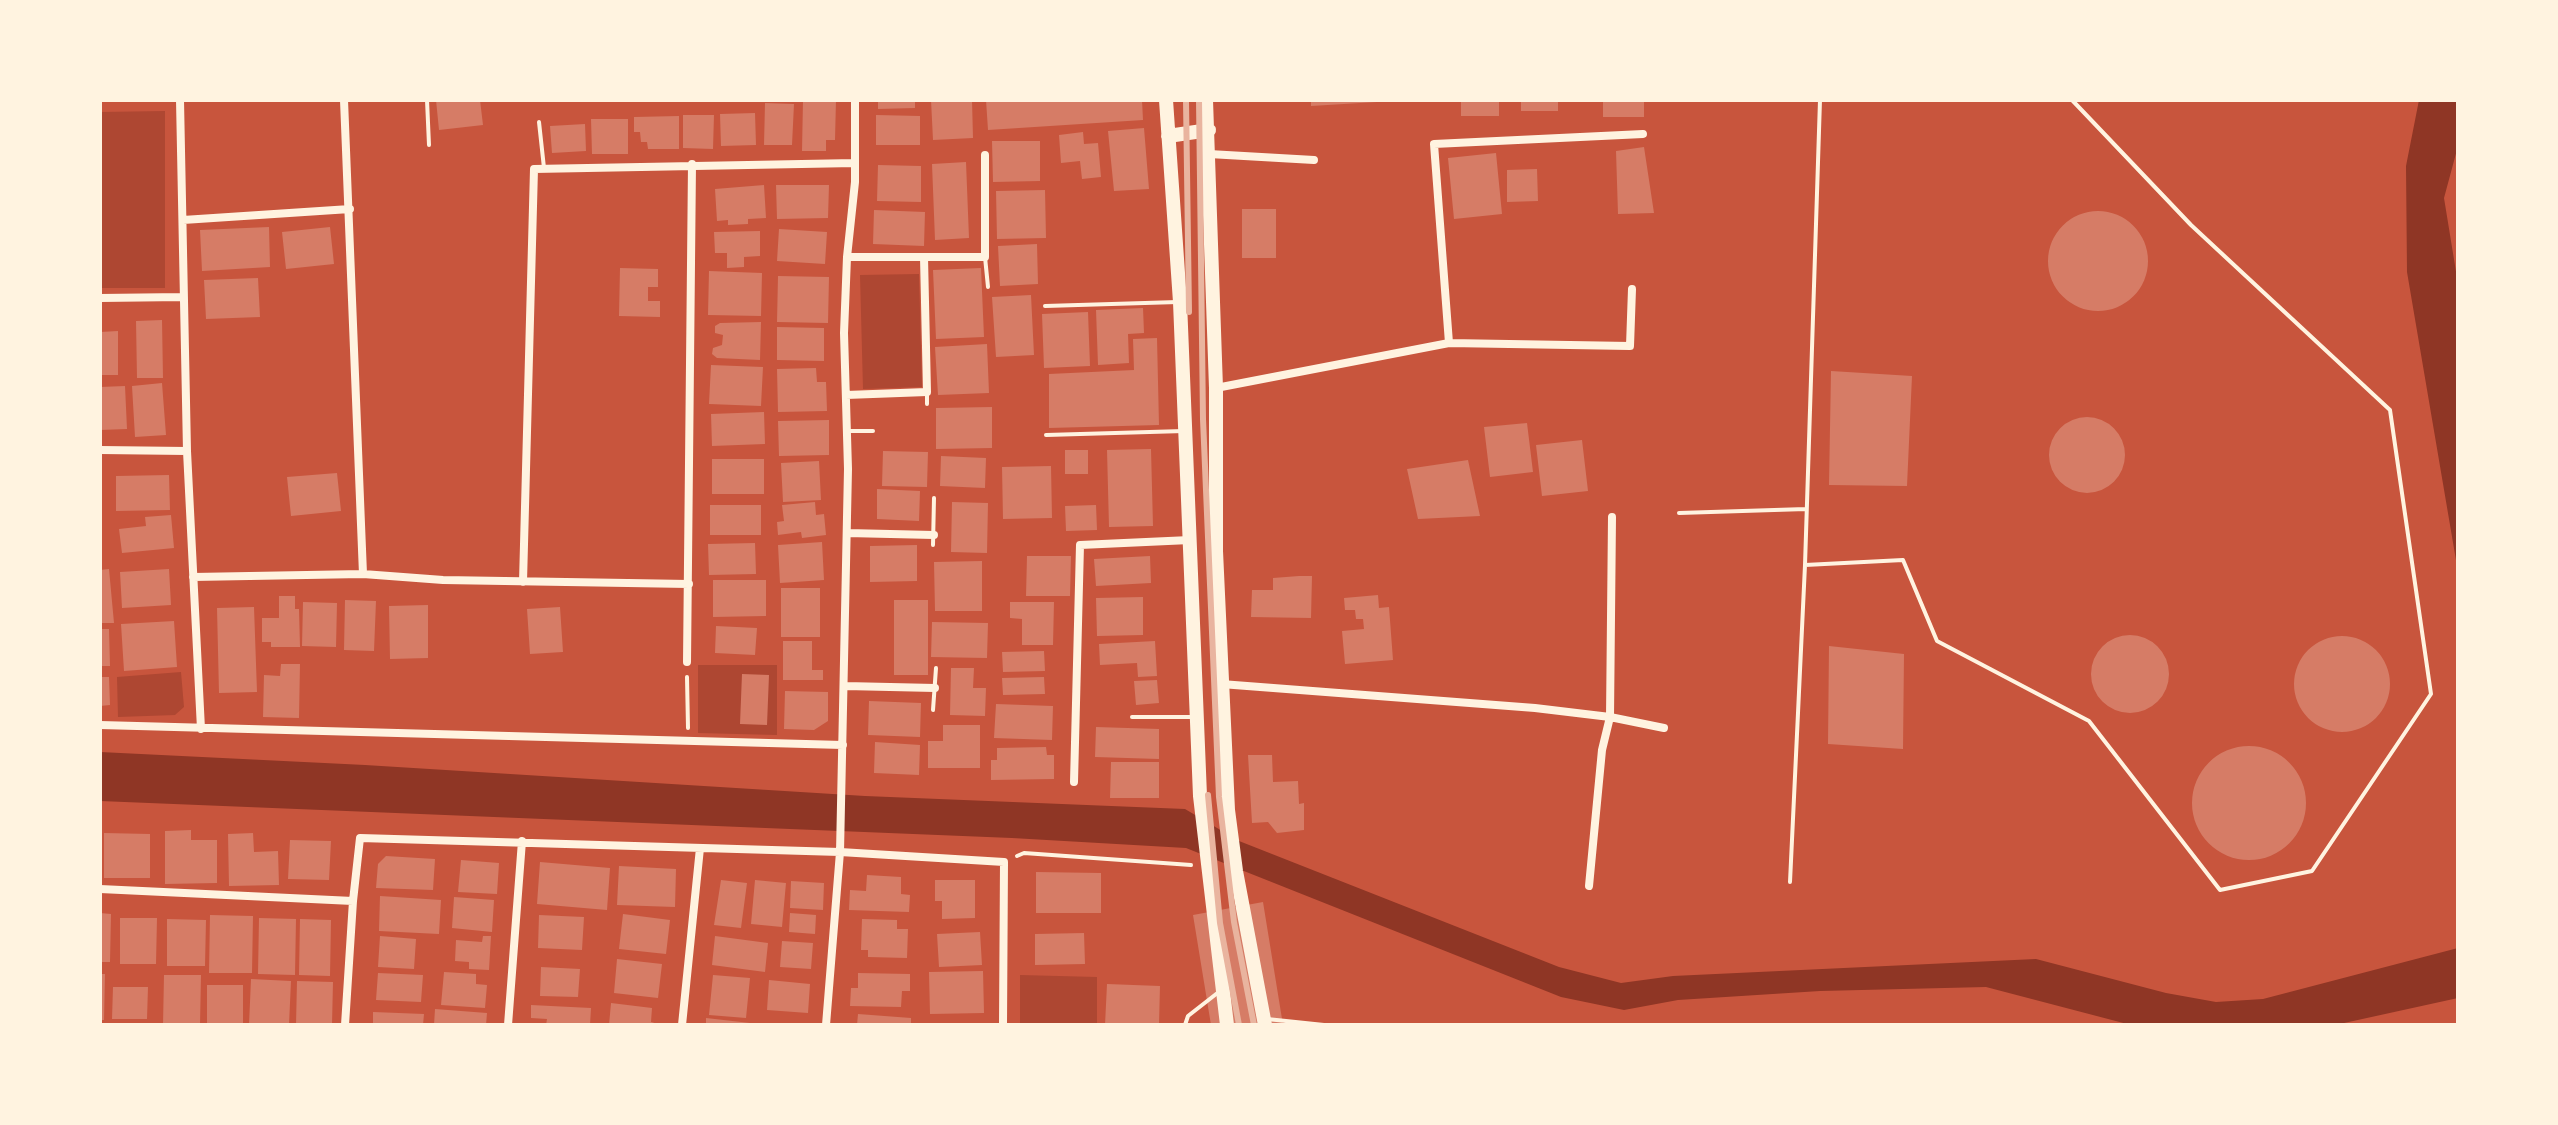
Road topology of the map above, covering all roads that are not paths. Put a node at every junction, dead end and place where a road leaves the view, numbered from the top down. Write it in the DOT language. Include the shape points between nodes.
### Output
graph roads {
  1 [pos="180,100"];
  2 [pos="344,100"];
  3 [pos="427,100"];
  4 [pos="855,100"];
  5 [pos="1166,100"];
  6 [pos="1206,100"];
  7 [pos="1820,100"];
  8 [pos="2072,100"];
  9 [pos="539,122"];
  10 [pos="1209,130"];
  11 [pos="1643,134"];
  12 [pos="1168,136"];
  13 [pos="429,145"];
  14 [pos="1209,154"];
  15 [pos="985,155"];
  16 [pos="1314,160"];
  17 [pos="855,163"];
  18 [pos="692,164"];
  19 [pos="544,168"];
  20 [pos="350,209"];
  21 [pos="183,220"];
  22 [pos="847,257"];
  23 [pos="924,257"];
  24 [pos="985,257"];
  25 [pos="988,287"];
  26 [pos="1632,289"];
  27 [pos="183,297"];
  28 [pos="100,298"];
  29 [pos="1180,302"];
  30 [pos="1045,306"];
  31 [pos="1449,343"];
  32 [pos="1216,388"];
  33 [pos="927,392"];
  34 [pos="846,395"];
  35 [pos="927,404"];
  36 [pos="1186,430"];
  37 [pos="848,431"];
  38 [pos="873,431"];
  39 [pos="1046,435"];
  40 [pos="100,450"];
  41 [pos="187,451"];
  42 [pos="934,498"];
  43 [pos="1806,509"];
  44 [pos="1679,513"];
  45 [pos="1612,517"];
  46 [pos="847,533"];
  47 [pos="934,535"];
  48 [pos="1191,540"];
  49 [pos="933,545"];
  50 [pos="1805,565"];
  51 [pos="363,574"];
  52 [pos="193,577"];
  53 [pos="523,582"];
  54 [pos="689,584"];
  55 [pos="687,662"];
  56 [pos="936,668"];
  57 [pos="1221,684"];
  58 [pos="845,686"];
  59 [pos="935,688"];
  60 [pos="933,710"];
  61 [pos="1197,716"];
  62 [pos="1132,717"];
  63 [pos="1610,717"];
  64 [pos="100,725"];
  65 [pos="1664,728"];
  66 [pos="201,729"];
  67 [pos="843,745"];
  68 [pos="1074,782"];
  69 [pos="522,841"];
  70 [pos="700,848"];
  71 [pos="840,852"];
  72 [pos="1790,882"];
  73 [pos="1589,886"];
  74 [pos="100,889"];
  75 [pos="353,901"];
  76 [pos="1221,989"];
  77 [pos="1264,1022"];
  78 [pos="345,1025"];
  79 [pos="508,1025"];
  80 [pos="682,1025"];
  81 [pos="826,1025"];
  82 [pos="1003,1025"];
  83 [pos="1185,1025"];
  84 [pos="1227,1025"];
  85 [pos="1324,1025"];
  1 -- 21 [label="street"];
  2 -- 20 [label="street"];
  3 -- 13 [label="lane"];
  4 -- 17 [label="street"];
  5 -- 12 [label="main road"];
  6 -- 10 [label="main road"];
  7 -- 43 [label="lane"];
  8 -- 50 [label="lane" via="2191,225 2390,410 2431,694 2312,871 2220,890 2089,721 1937,641 1903,560"];
  9 -- 19 [label="lane"];
  10 -- 12 [label="main road"];
  10 -- 14 [label="main road"];
  11 -- 31 [label="street" via="1434,144"];
  12 -- 29 [label="main road"];
  14 -- 16 [label="street"];
  14 -- 32 [label="main road"];
  15 -- 24 [label="street"];
  17 -- 18 [label="street"];
  17 -- 22 [label="street"];
  18 -- 19 [label="street"];
  18 -- 54 [label="street"];
  19 -- 53 [label="street" via="534,169"];
  20 -- 21 [label="street"];
  20 -- 51 [label="street"];
  21 -- 27 [label="street"];
  22 -- 23 [label="street"];
  22 -- 34 [label="street"];
  23 -- 24 [label="street"];
  23 -- 33 [label="street"];
  24 -- 25 [label="lane"];
  26 -- 31 [label="street" via="1630,346"];
  27 -- 28 [label="street"];
  27 -- 41 [label="street"];
  29 -- 30 [label="lane"];
  29 -- 36 [label="main road"];
  31 -- 32 [label="street"];
  32 -- 57 [label="main road"];
  33 -- 34 [label="street"];
  33 -- 35 [label="lane"];
  34 -- 37 [label="street"];
  36 -- 39 [label="lane"];
  36 -- 48 [label="main road"];
  37 -- 38 [label="lane"];
  37 -- 46 [label="street"];
  40 -- 41 [label="street"];
  41 -- 52 [label="street"];
  42 -- 47 [label="lane"];
  43 -- 44 [label="lane"];
  43 -- 50 [label="lane"];
  45 -- 63 [label="street"];
  46 -- 47 [label="street"];
  46 -- 58 [label="street"];
  47 -- 49 [label="lane"];
  48 -- 61 [label="main road"];
  48 -- 68 [label="street" via="1080,545"];
  50 -- 72 [label="lane"];
  51 -- 52 [label="street"];
  51 -- 53 [label="street"];
  52 -- 66 [label="street"];
  53 -- 54 [label="street"];
  54 -- 55 [label="street"];
  56 -- 59 [label="lane"];
  57 -- 63 [label="street"];
  57 -- 77 [label="main road" via="1228,810"];
  58 -- 59 [label="street"];
  58 -- 67 [label="street"];
  59 -- 60 [label="lane"];
  61 -- 62 [label="lane"];
  61 -- 76 [label="main road" via="1200,796"];
  63 -- 65 [label="street"];
  63 -- 73 [label="street"];
  64 -- 66 [label="street"];
  66 -- 67 [label="street"];
  67 -- 71 [label="street"];
  69 -- 70 [label="street"];
  69 -- 75 [label="street" via="360,838"];
  69 -- 79 [label="street"];
  70 -- 71 [label="street"];
  70 -- 80 [label="street"];
  71 -- 81 [label="street"];
  71 -- 82 [label="street" via="1004,862"];
  74 -- 75 [label="street"];
  75 -- 78 [label="street"];
  76 -- 83 [label="lane" via="1188,1016"];
  76 -- 84 [label="main road"];
  77 -- 85 [label="lane"];
}
